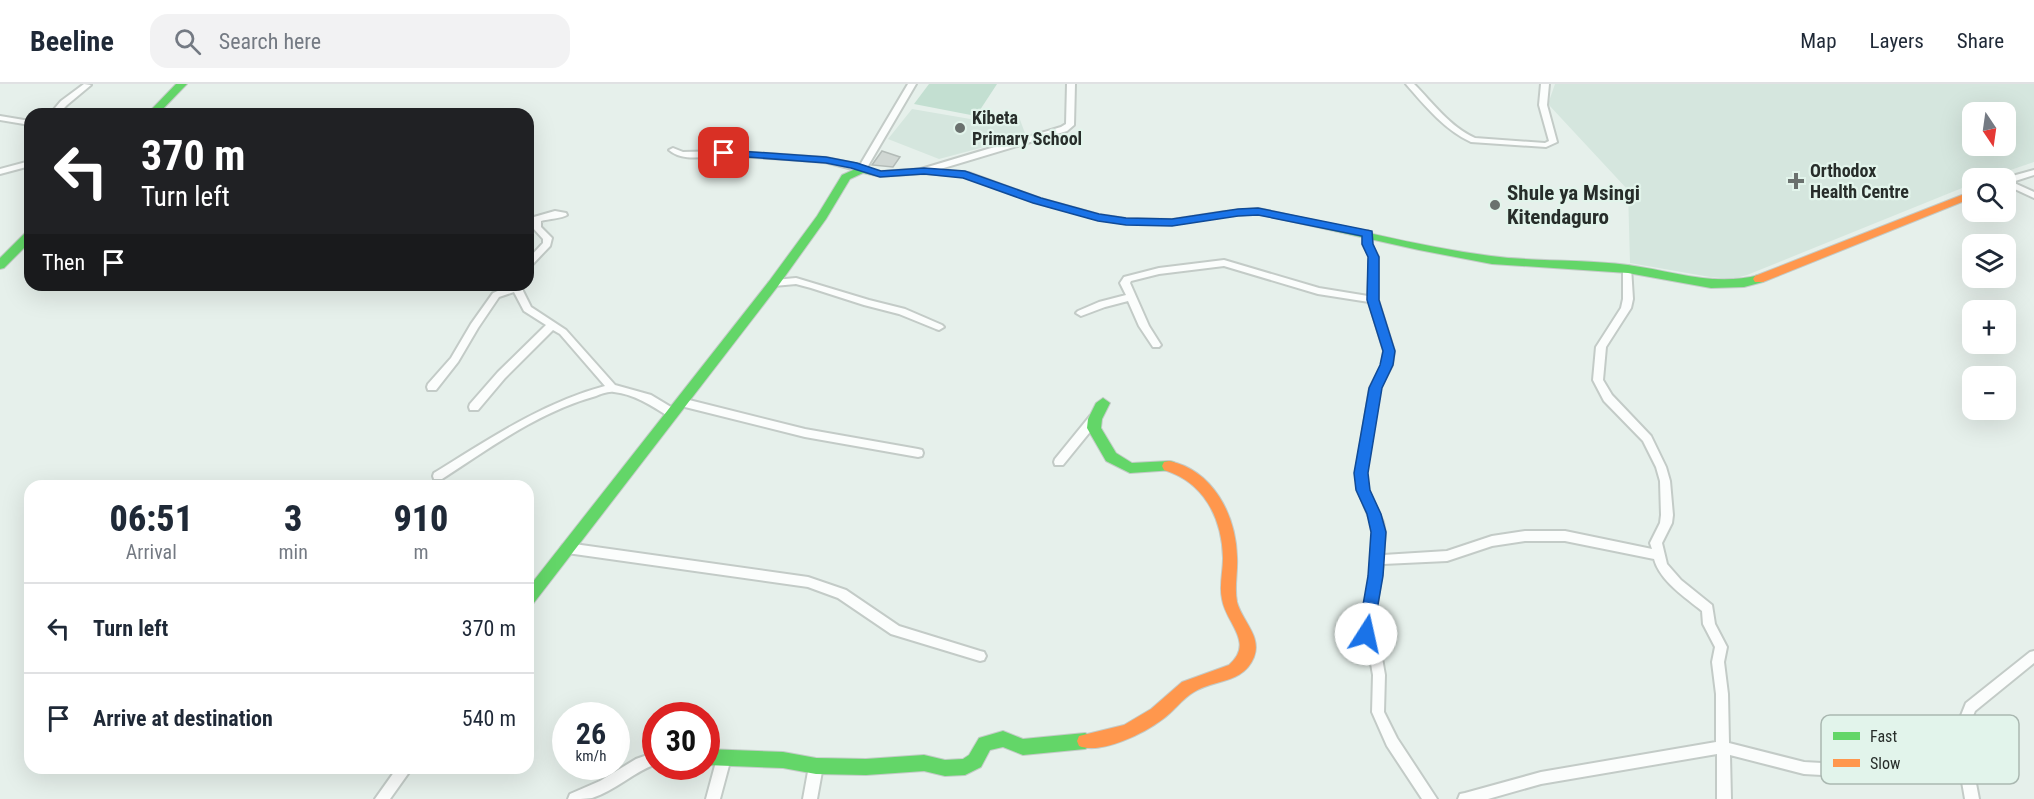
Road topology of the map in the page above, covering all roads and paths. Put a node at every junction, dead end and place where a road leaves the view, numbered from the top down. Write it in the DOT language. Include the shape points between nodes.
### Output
graph roads {
  1 [pos="182,84"];
  2 [pos="912,84"];
  3 [pos="1071,84"];
  4 [pos="1410,84"];
  5 [pos="1545,84"];
  6 [pos="87,85"];
  7 [pos="59,108"];
  8 [pos="158,108"];
  9 [pos="0,118"];
  10 [pos="24,122"];
  11 [pos="673,150"];
  12 [pos="24,165"];
  13 [pos="862,169"];
  14 [pos="924,171"];
  15 [pos="0,172"];
  16 [pos="2034,172"];
  17 [pos="2016,178"];
  18 [pos="2016,186"];
  19 [pos="2034,195"];
  20 [pos="1962,198"];
  21 [pos="563,215"];
  22 [pos="1368,234"];
  23 [pos="24,241"];
  24 [pos="534,258"];
  25 [pos="0,265"];
  26 [pos="1628,269"];
  27 [pos="774,283"];
  28 [pos="505,291"];
  29 [pos="519,291"];
  30 [pos="1131,297"];
  31 [pos="1373,300"];
  32 [pos="1081,313"];
  33 [pos="552,325"];
  34 [pos="939,327"];
  35 [pos="1156,345"];
  36 [pos="432,387"];
  37 [pos="612,388"];
  38 [pos="1103,403"];
  39 [pos="474,407"];
  40 [pos="677,407"];
  41 [pos="1094,419"];
  42 [pos="918,453"];
  43 [pos="1059,462"];
  44 [pos="438,476"];
  45 [pos="567,548"];
  46 [pos="1659,555"];
  47 [pos="1377,560"];
  48 [pos="534,591"];
  49 [pos="980,656"];
  50 [pos="2034,656"];
  51 [pos="1967,715"];
  52 [pos="1722,747"];
  53 [pos="720,758"];
  54 [pos="724,758"];
  55 [pos="642,763"];
  56 [pos="816,765"];
  57 [pos="1821,769"];
  58 [pos="401,774"];
  59 [pos="1969,784"];
  60 [pos="382,799"];
  61 [pos="575,799"];
  62 [pos="713,799"];
  63 [pos="810,799"];
  64 [pos="1430,799"];
  65 [pos="1465,799"];
  66 [pos="1724,799"];
  67 [pos="1972,799"];
  1 -- 8 [label="street"];
  2 -- 13 [label="street"];
  3 -- 14 [label="street" via="1070,125 1064,129"];
  4 -- 5 [label="street" via="1466,137 1546,145 1553,142 1543,105"];
  6 -- 7 [label="street"];
  9 -- 10 [label="street"];
  11 -- 13 [label="street" via="682,155 717,153 826,160"];
  12 -- 15 [label="street"];
  13 -- 14 [label="street" via="880,174"];
  13 -- 27 [label="street" via="846,177"];
  14 -- 22 [label="street" via="965,174 1098,217 1172,222 1258,211"];
  16 -- 17 [label="street"];
  18 -- 19 [label="street"];
  20 -- 26 [label="street" via="1751,282 1718,284"];
  21 -- 24 [label="street" via="537,219 537,228 548,238 548,244"];
  22 -- 26 [label="street" via="1474,257"];
  22 -- 31 [label="street" via="1367,244 1374,257"];
  23 -- 25 [label="street"];
  26 -- 46 [label="street" via="1626,308 1602,348 1598,380 1608,399 1647,439 1661,467 1667,515 1656,543"];
  27 -- 34 [label="street" via="813,285 902,311"];
  27 -- 40 [label="street"];
  28 -- 36 [label="street" via="496,295 455,360"];
  29 -- 33 [label="street" via="527,309"];
  30 -- 31 [label="street" via="1126,279 1222,263 1309,289"];
  30 -- 32 [label="street"];
  30 -- 35 [label="street"];
  31 -- 47 [label="street" via="1389,351 1387,365 1375,388 1361,473 1363,490 1379,532"];
  33 -- 37 [label="street" via="563,332"];
  33 -- 39 [label="street" via="490,385"];
  37 -- 40 [label="street"];
  37 -- 44 [label="street" via="587,393 557,406"];
  38 -- 41 [label="street"];
  40 -- 42 [label="street"];
  40 -- 45 [label="street"];
  41 -- 43 [label="street"];
  41 -- 56 [label="street" via="1098,440 1118,463 1131,468 1181,468 1209,490 1218,503 1228,542 1230,602 1249,647 1237,669 1222,677 1195,682 1151,718 1112,738 1023,747 1003,739 985,744 975,761 965,767 924,763"];
  45 -- 48 [label="street"];
  45 -- 49 [label="street" via="819,585 842,594 895,630"];
  46 -- 47 [label="street" via="1565,536 1525,536 1492,541 1448,556"];
  46 -- 52 [label="street" via="1662,566 1708,609 1709,624 1721,647 1718,662"];
  47 -- 64 [label="street" via="1366,634 1379,675 1377,710 1392,742"];
  50 -- 51 [label="street" via="1970,707"];
  52 -- 57 [label="street"];
  52 -- 65 [label="street" via="1541,778"];
  52 -- 66 [label="street"];
  53 -- 54 [label="street"];
  54 -- 56 [label="street"];
  54 -- 62 [label="street"];
  55 -- 61 [label="street"];
  56 -- 63 [label="street"];
  58 -- 60 [label="street"];
  59 -- 67 [label="street"];
}
